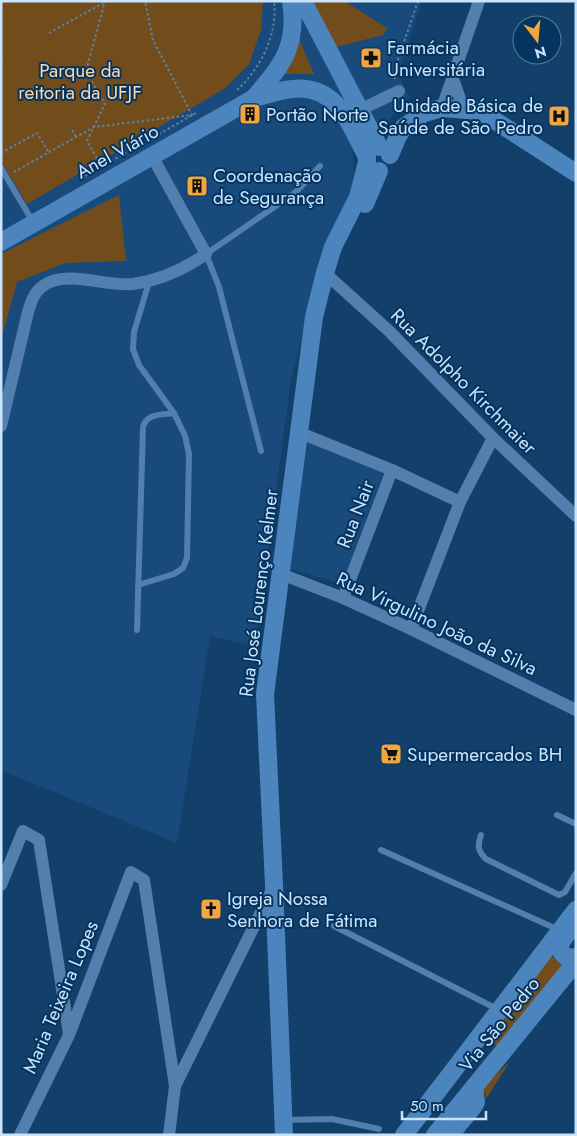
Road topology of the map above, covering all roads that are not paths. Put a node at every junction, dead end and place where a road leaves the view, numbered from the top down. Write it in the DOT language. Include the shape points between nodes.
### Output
graph roads {
  1 [pos="291,1"];
  2 [pos="303,1"];
  3 [pos="479,1"];
  4 [pos="452,76"];
  5 [pos="399,91"];
  6 [pos="254,98"];
  7 [pos="366,107"];
  8 [pos="442,108"];
  9 [pos="464,110"];
  10 [pos="152,156"];
  11 [pos="378,157"];
  12 [pos="320,166"];
  13 [pos="1,168"];
  14 [pos="576,173"];
  15 [pos="33,223"];
  16 [pos="1,242"];
  17 [pos="206,254"];
  18 [pos="325,271"];
  19 [pos="149,280"];
  20 [pos="174,413"];
  21 [pos="1,426"];
  22 [pos="298,432"];
  23 [pos="493,438"];
  24 [pos="261,451"];
  25 [pos="392,470"];
  26 [pos="460,502"];
  27 [pos="576,516"];
  28 [pos="281,574"];
  29 [pos="138,585"];
  30 [pos="343,598"];
  31 [pos="411,628"];
  32 [pos="137,630"];
  33 [pos="576,710"];
  34 [pos="557,815"];
  35 [pos="576,824"];
  36 [pos="480,835"];
  37 [pos="381,850"];
  38 [pos="576,873"];
  39 [pos="1,885"];
  40 [pos="274,885"];
  41 [pos="576,910"];
  42 [pos="576,922"];
  43 [pos="334,926"];
  44 [pos="560,930"];
  45 [pos="576,956"];
  46 [pos="576,962"];
  47 [pos="500,1010"];
  48 [pos="69,1035"];
  49 [pos="478,1040"];
  50 [pos="175,1086"];
  51 [pos="474,1088"];
  52 [pos="284,1128"];
  53 [pos="379,1129"];
  54 [pos="20,1135"];
  55 [pos="169,1135"];
  56 [pos="404,1135"];
  57 [pos="418,1135"];
  58 [pos="435,1135"];
  59 [pos="451,1135"];
  1 -- 6 [label="main road, Anel Viário" via="293,27 286,56"];
  2 -- 11 [label="main road"];
  3 -- 4 [label="street"];
  4 -- 8 [label="street"];
  4 -- 9 [label="street"];
  5 -- 7 [label="street"];
  6 -- 10 [label="main road, Anel Viário"];
  6 -- 11 [label="main road, Anel Viário" via="293,89 326,95 338,104"];
  8 -- 9 [label="main road"];
  8 -- 11 [label="main road, Rua José Lourenço Kelmer" via="424,112 404,127"];
  9 -- 14 [label="main road" via="480,111"];
  10 -- 15 [label="main road, Anel Viário"];
  10 -- 17 [label="street"];
  11 -- 18 [label="main road, Rua José Lourenço Kelmer" via="372,190 341,250"];
  12 -- 17 [label="lane" via="296,192"];
  13 -- 15 [label="lane"];
  15 -- 16 [label="main road, Anel Viário"];
  17 -- 19 [label="street" via="184,269"];
  17 -- 24 [label="lane" via="219,287"];
  18 -- 22 [label="main road, Rua José Lourenço Kelmer" via="314,317"];
  18 -- 23 [label="street, Rua Adolpho Kirchmaier" via="389,331"];
  19 -- 20 [label="lane" via="134,332 133,349 139,365"];
  19 -- 21 [label="street" via="132,284 57,280 43,285 34,296 28,312"];
  20 -- 29 [label="lane" via="151,416 143,427"];
  20 -- 29 [label="lane" via="189,454 186,558 182,568 174,574"];
  22 -- 25 [label="street"];
  22 -- 28 [label="main road, Rua José Lourenço Kelmer"];
  23 -- 26 [label="street"];
  23 -- 27 [label="street, Rua Adolpho Kirchmaier"];
  25 -- 26 [label="street"];
  25 -- 30 [label="street, Rua Nair"];
  26 -- 31 [label="street"];
  28 -- 30 [label="street, Rua Virgulino João da Silva"];
  28 -- 40 [label="main road, Rua José Lourenço Kelmer" via="265,694"];
  29 -- 32 [label="lane"];
  30 -- 31 [label="street, Rua Virgulino João da Silva"];
  31 -- 33 [label="street, Rua Virgulino João da Silva"];
  34 -- 35 [label="lane"];
  36 -- 38 [label="lane" via="478,847 486,859 559,895 565,892"];
  37 -- 44 [label="lane"];
  39 -- 48 [label="street" via="23,831 39,840"];
  40 -- 50 [label="street"];
  40 -- 52 [label="main road, Rua José Lourenço Kelmer"];
  41 -- 44 [label="main road"];
  42 -- 45 [label="main road" via="560,944 561,954 568,958"];
  43 -- 47 [label="lane"];
  44 -- 47 [label="main road"];
  46 -- 51 [label="main road, Via São Pedro"];
  47 -- 49 [label="main road"];
  48 -- 50 [label="street, Maria Teixeira Lopes" via="131,872 144,880"];
  48 -- 54 [label="street, Maria Teixeira Lopes"];
  49 -- 56 [label="main road"];
  49 -- 57 [label="main road, Via São Pedro" via="461,1081"];
  50 -- 55 [label="street"];
  51 -- 58 [label="main road, Via São Pedro"];
  51 -- 59 [label="main road" via="476,1102"];
  52 -- 53 [label="lane" via="332,1119"];
}
